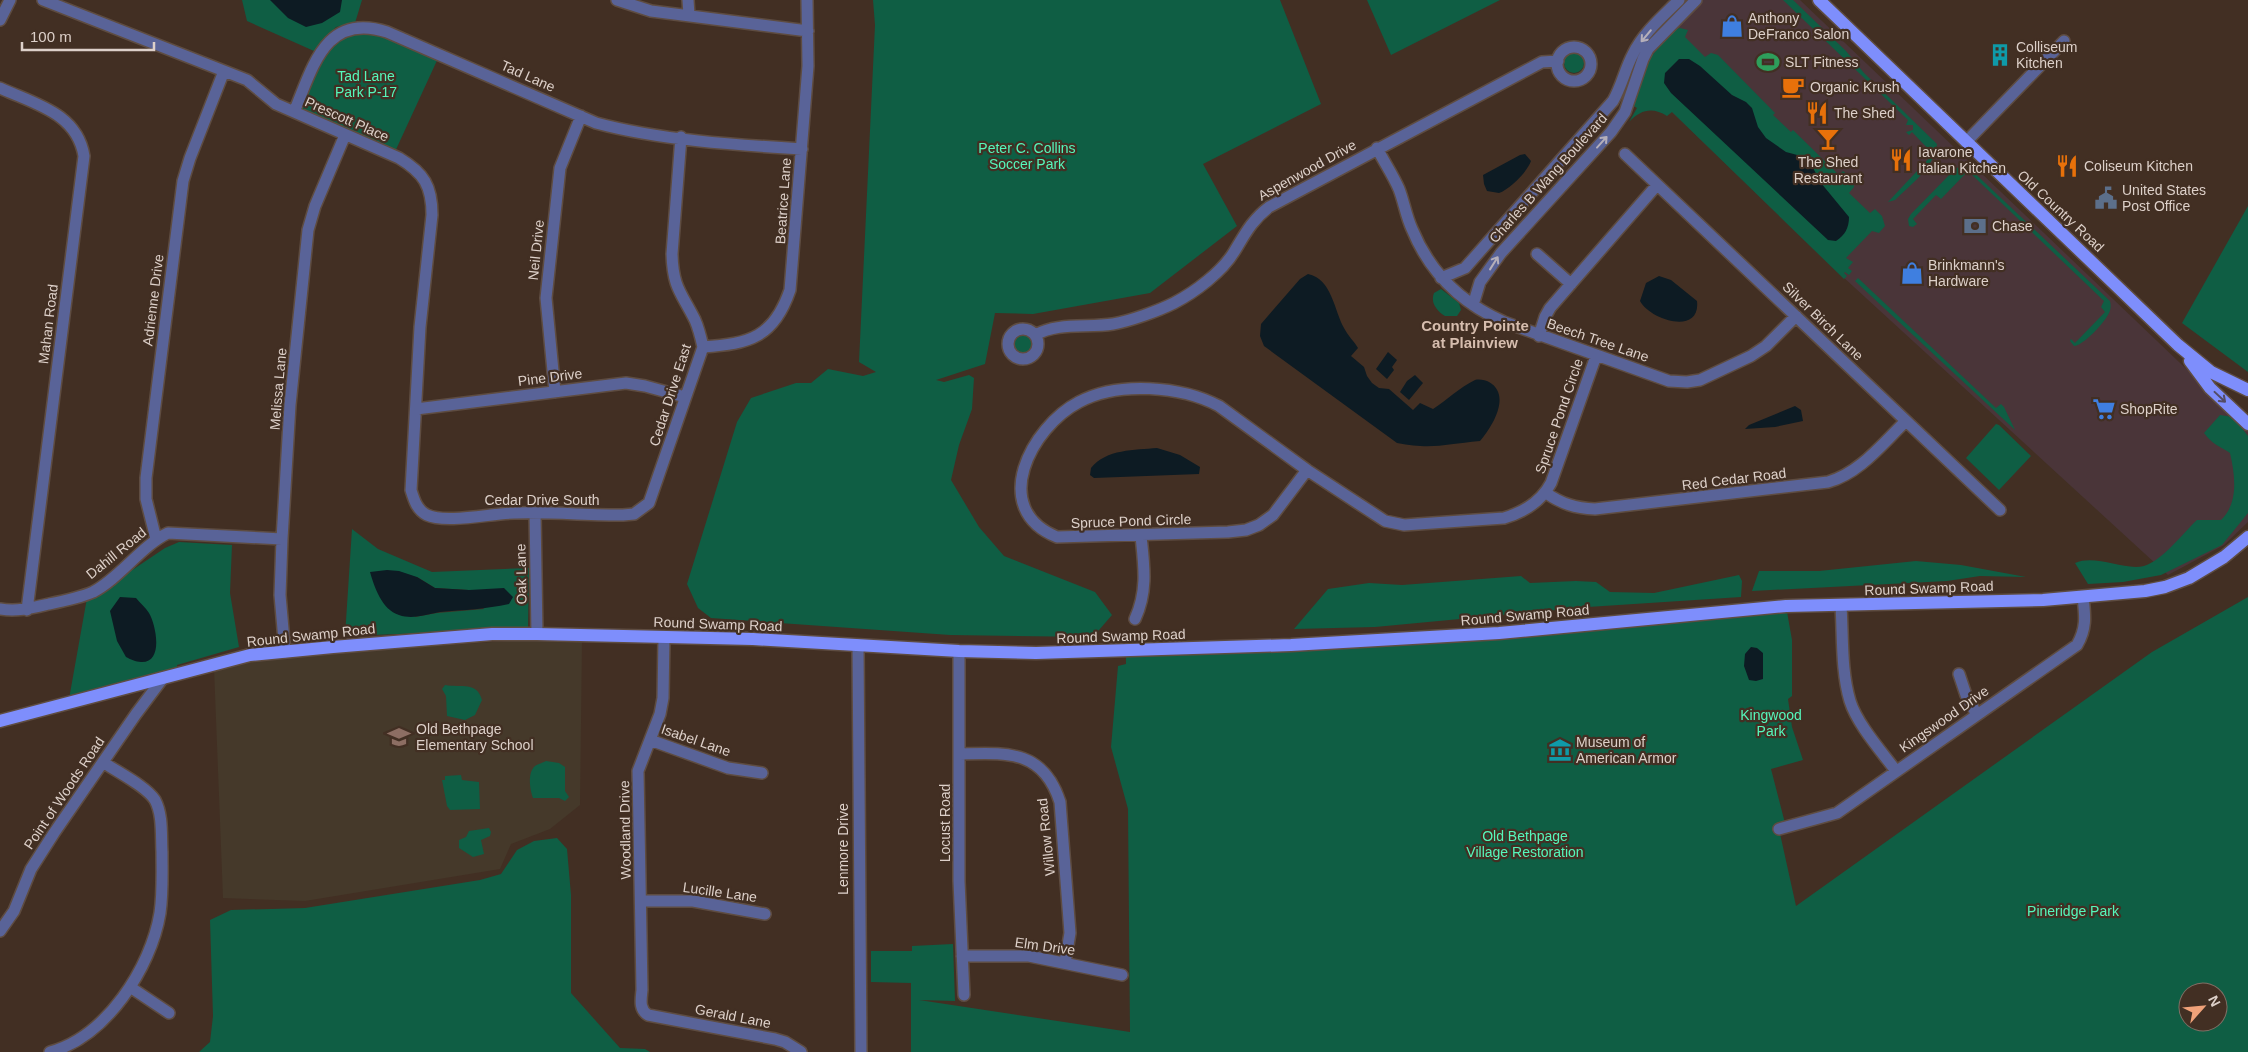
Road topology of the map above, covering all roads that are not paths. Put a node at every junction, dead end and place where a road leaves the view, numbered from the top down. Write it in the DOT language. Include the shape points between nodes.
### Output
graph roads {
  1 [pos="10,0"];
  2 [pos="43,0"];
  3 [pos="617,0"];
  4 [pos="688,0"];
  5 [pos="807,0"];
  6 [pos="1696,0"];
  7 [pos="1819,0"];
  8 [pos="1673,2"];
  9 [pos="689,15"];
  10 [pos="1681,16"];
  11 [pos="0,20"];
  12 [pos="808,31"];
  13 [pos="2064,41"];
  14 [pos="1558,61"];
  15 [pos="224,71"];
  16 [pos="0,88"];
  17 [pos="294,112"];
  18 [pos="581,116"];
  19 [pos="346,136"];
  20 [pos="681,137"];
  21 [pos="1966,142"];
  22 [pos="1377,148"];
  23 [pos="802,149"];
  24 [pos="1625,154"];
  25 [pos="1657,185"];
  26 [pos="1538,254"];
  27 [pos="1441,278"];
  28 [pos="1571,284"];
  29 [pos="1473,306"];
  30 [pos="1796,316"];
  31 [pos="1035,335"];
  32 [pos="1540,336"];
  33 [pos="2178,346"];
  34 [pos="703,347"];
  35 [pos="1596,356"];
  36 [pos="2248,390"];
  37 [pos="555,392"];
  38 [pos="685,397"];
  39 [pos="416,408"];
  40 [pos="1906,420"];
  41 [pos="2248,424"];
  42 [pos="1307,470"];
  43 [pos="1546,493"];
  44 [pos="418,507"];
  45 [pos="2000,510"];
  46 [pos="639,512"];
  47 [pos="535,514"];
  48 [pos="2248,527"];
  49 [pos="2248,533"];
  50 [pos="1142,536"];
  51 [pos="156,539"];
  52 [pos="282,539"];
  53 [pos="2243,541"];
  54 [pos="2083,596"];
  55 [pos="1842,606"];
  56 [pos="0,609"];
  57 [pos="27,610"];
  58 [pos="1135,619"];
  59 [pos="537,634"];
  60 [pos="664,637"];
  61 [pos="858,645"];
  62 [pos="960,651"];
  63 [pos="284,652"];
  64 [pos="1959,674"];
  65 [pos="163,678"];
  66 [pos="1977,714"];
  67 [pos="0,721"];
  68 [pos="650,740"];
  69 [pos="960,754"];
  70 [pos="103,762"];
  71 [pos="1896,771"];
  72 [pos="762,773"];
  73 [pos="1779,829"];
  74 [pos="641,901"];
  75 [pos="765,914"];
  76 [pos="0,931"];
  77 [pos="962,956"];
  78 [pos="1065,962"];
  79 [pos="1122,975"];
  80 [pos="130,987"];
  81 [pos="964,995"];
  82 [pos="169,1013"];
  83 [pos="656,1017"];
  84 [pos="50,1052"];
  85 [pos="802,1052"];
  86 [pos="860,1052"];
  1 -- 11 [label="street"];
  2 -- 15 [label="street, Prescott Place"];
  3 -- 9 [label="street" via="650,11"];
  4 -- 9 [label="street"];
  5 -- 12 [label="street, Beatrice Lane"];
  6 -- 10 [label="street, Charles B Wang Boulevard"];
  7 -- 21 [label="main road, Old Country Road"];
  8 -- 10 [label="street"];
  8 -- 27 [label="street, Charles B Wang Boulevard, one-way" via="1634,52 1613,100 1465,268"];
  9 -- 12 [label="street"];
  29 -- 10 [label="street, Charles B Wang Boulevard, one-way" via="1480,282 1501,252 1611,132 1625,112 1643,58"];
  12 -- 23 [label="street, Beatrice Lane"];
  13 -- 21 [label="street"];
  14 -- 22 [label="street, Aspenwood Drive" via="1542,62"];
  15 -- 17 [label="street, Prescott Place" via="247,80 276,104"];
  15 -- 51 [label="street, Adrienne Drive" via="183,181 146,478 146,498"];
  16 -- 57 [label="street, Mahan Road" via="64,119 82,144 84,156"];
  17 -- 18 [label="street, Tad Lane" via="326,44 346,30 367,27 387,32"];
  17 -- 19 [label="street, Prescott Place"];
  18 -- 20 [label="street, Tad Lane" via="617,129"];
  18 -- 37 [label="street, Neil Drive" via="560,168 546,298"];
  19 -- 39 [label="street, Prescott Place" via="411,165 424,179 432,197"];
  19 -- 52 [label="street, Melissa Lane" via="315,206 308,230 290,405"];
  20 -- 23 [label="street, Tad Lane"];
  20 -- 34 [label="street, Cedar Drive East" via="672,274 696,322"];
  21 -- 33 [label="main road, Old Country Road"];
  22 -- 27 [label="street, Beech Tree Lane" via="1399,189 1416,238"];
  22 -- 31 [label="street, Aspenwood Drive" via="1269,207 1248,227 1223,265 1175,302 1114,324 1047,328"];
  23 -- 34 [label="street, Beatrice Lane" via="792,274 785,306 758,336 740,344"];
  24 -- 25 [label="street, Silver Birch Lane"];
  25 -- 28 [label="street"];
  25 -- 30 [label="street, Silver Birch Lane"];
  26 -- 28 [label="street"];
  27 -- 29 [label="street, Beech Tree Lane"];
  28 -- 32 [label="street" via="1545,316"];
  29 -- 32 [label="street, Beech Tree Lane"];
  30 -- 35 [label="street, Beech Tree Lane" via="1766,346 1700,380 1669,381"];
  30 -- 40 [label="street, Silver Birch Lane"];
  32 -- 35 [label="street, Beech Tree Lane"];
  33 -- 36 [label="main road, Old Country Road" via="2211,372"];
  33 -- 41 [label="main road, one-way" via="2210,388"];
  34 -- 38 [label="street, Cedar Drive East"];
  35 -- 43 [label="street, Spruce Pond Circle"];
  37 -- 38 [label="street, Pine Drive" via="626,383"];
  37 -- 39 [label="street, Pine Drive"];
  38 -- 46 [label="street, Cedar Drive East" via="654,495"];
  39 -- 44 [label="street, Prescott Place" via="411,490"];
  40 -- 43 [label="street, Red Cedar Road" via="1854,472 1828,482 1595,509 1577,508"];
  40 -- 45 [label="street, Silver Birch Lane"];
  42 -- 43 [label="street, Spruce Pond Circle" via="1385,521 1404,525 1504,518 1518,514"];
  42 -- 50 [label="street, Spruce Pond Circle" via="1273,515 1259,525 1228,532"];
  42 -- 50 [label="street, Spruce Pond Circle" via="1219,406 1190,394 1173,390 1116,390 1080,401 1044,428 1033,445 1021,481 1025,512 1032,523 1057,537"];
  44 -- 47 [label="street, Cedar Drive South" via="428,515 443,518 514,512"];
  46 -- 47 [label="street, Cedar Drive South" via="624,515"];
  47 -- 59 [label="street, Oak Lane"];
  48 -- 53 [label="main road"];
  49 -- 53 [label="main road, Round Swamp Road"];
  50 -- 58 [label="street" via="1145,584 1142,604"];
  51 -- 52 [label="street, Dahill Road" via="168,533"];
  51 -- 57 [label="street, Dahill Road" via="95,591"];
  52 -- 63 [label="street, Melissa Lane" via="280,595"];
  53 -- 54 [label="main road, Round Swamp Road" via="2208,567 2177,584 2145,591"];
  54 -- 55 [label="main road, Round Swamp Road"];
  54 -- 66 [label="street, Kingswood Drive" via="2086,624 2077,645"];
  55 -- 62 [label="main road, Round Swamp Road" via="1786,606 1499,633 1292,646 1095,652"];
  55 -- 71 [label="street" via="1850,702"];
  56 -- 57 [label="street, Dahill Road"];
  59 -- 60 [label="main road, Round Swamp Road"];
  59 -- 63 [label="main road, Round Swamp Road" via="492,634"];
  60 -- 61 [label="main road, Round Swamp Road"];
  60 -- 68 [label="street, Woodland Drive" via="663,698"];
  61 -- 62 [label="main road, Round Swamp Road"];
  61 -- 86 [label="street, Lenmore Drive"];
  62 -- 69 [label="street, Locust Road"];
  63 -- 65 [label="main road, Round Swamp Road" via="250,655"];
  64 -- 66 [label="street"];
  65 -- 67 [label="main road, Round Swamp Road"];
  65 -- 70 [label="street, Point of Woods Road"];
  66 -- 71 [label="street, Kingswood Drive"];
  68 -- 72 [label="street, Isabel Lane" via="728,768"];
  68 -- 74 [label="street, Woodland Drive" via="638,771"];
  69 -- 77 [label="street, Locust Road"];
  69 -- 78 [label="street, Willow Road" via="1008,754 1025,758 1037,765 1052,782 1060,802 1070,933"];
  70 -- 76 [label="street, Point of Woods Road" via="31,869 14,911"];
  70 -- 80 [label="street" via="148,792 160,815 163,886 160,913 150,948"];
  71 -- 73 [label="street, Kingswood Drive" via="1837,813"];
  74 -- 75 [label="street, Lucille Lane" via="693,901"];
  74 -- 83 [label="street, Woodland Drive" via="641,1003 644,1012"];
  77 -- 78 [label="street, Elm Drive" via="1015,955"];
  77 -- 81 [label="street, Locust Road"];
  78 -- 79 [label="street, Elm Drive"];
  80 -- 82 [label="street"];
  80 -- 84 [label="street" via="91,1031"];
  83 -- 85 [label="street, Gerald Lane" via="775,1039"];
}
